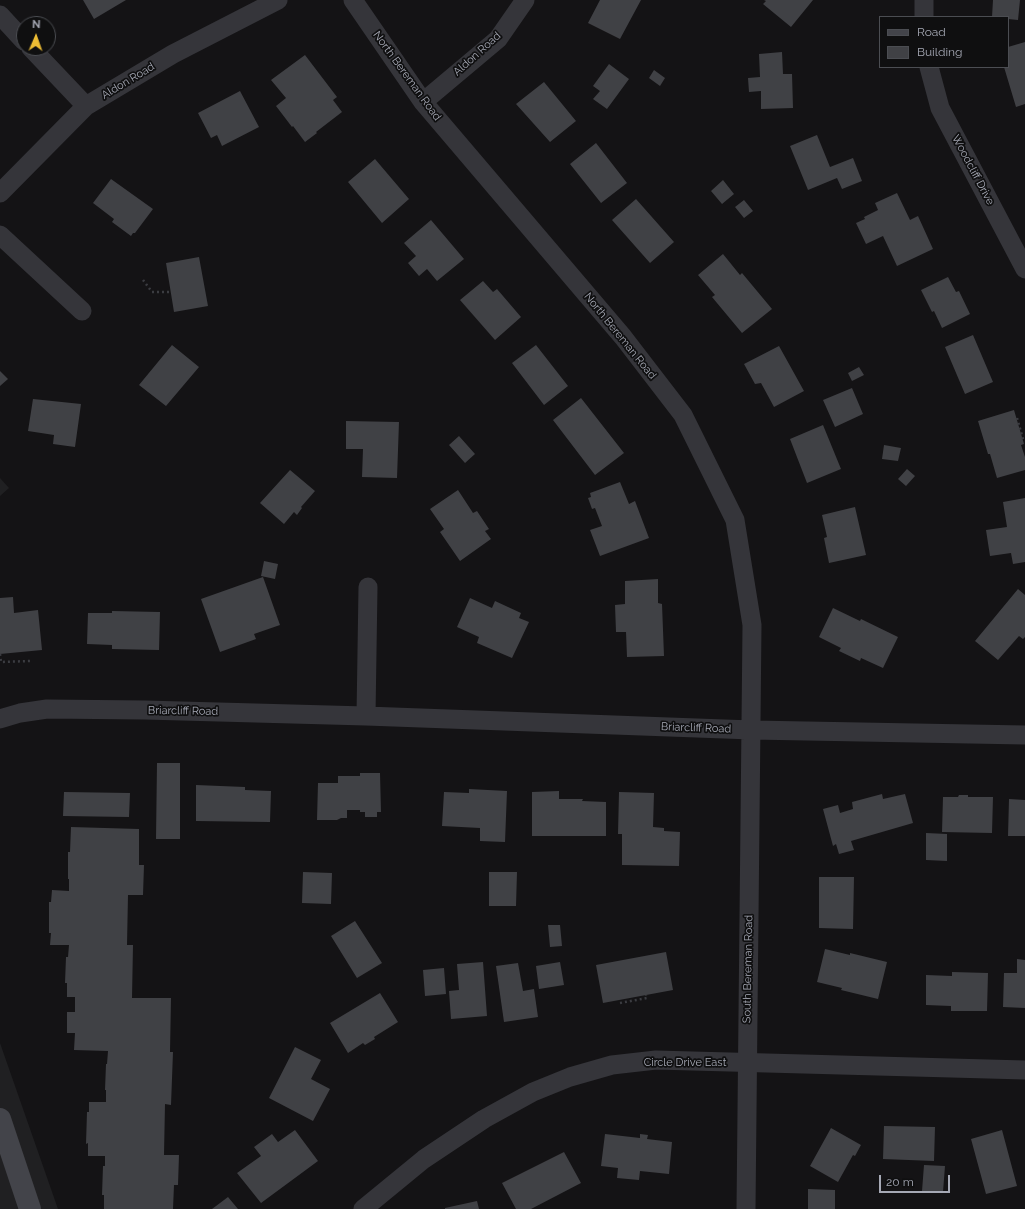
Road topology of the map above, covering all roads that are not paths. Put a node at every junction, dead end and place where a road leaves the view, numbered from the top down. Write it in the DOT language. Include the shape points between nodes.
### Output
graph roads {
  1 [pos="278,0"];
  2 [pos="353,0"];
  3 [pos="525,0"];
  4 [pos="924,0"];
  5 [pos="0,16"];
  6 [pos="924,16"];
  7 [pos="16,33"];
  8 [pos="39,56"];
  9 [pos="929,68"];
  10 [pos="423,102"];
  11 [pos="86,106"];
  12 [pos="0,194"];
  13 [pos="0,235"];
  14 [pos="1025,269"];
  15 [pos="82,311"];
  16 [pos="368,587"];
  17 [pos="366,716"];
  18 [pos="0,719"];
  19 [pos="752,730"];
  20 [pos="1025,735"];
  21 [pos="746,1064"];
  22 [pos="1025,1070"];
  23 [pos="0,1119"];
  24 [pos="30,1209"];
  25 [pos="362,1209"];
  26 [pos="746,1209"];
  1 -- 11 [label="street, Aldon Road" via="174,54"];
  2 -- 10 [label="street, North Bereman Road"];
  3 -- 10 [label="street, Aldon Road" via="498,38"];
  4 -- 6 [label="street"];
  5 -- 7 [label="street"];
  8 -- 11 [label="street"];
  9 -- 14 [label="street, Woodcliff Drive" via="940,108"];
  10 -- 19 [label="street, North Bereman Road" via="623,337 683,415 735,520 752,625"];
  11 -- 12 [label="street, Aldon Road"];
  13 -- 15 [label="street"];
  16 -- 17 [label="street"];
  17 -- 18 [label="street, Briarcliff Road" via="47,709"];
  17 -- 19 [label="street, Briarcliff Road"];
  19 -- 20 [label="street, Briarcliff Road"];
  19 -- 21 [label="street, South Bereman Road"];
  21 -- 22 [label="street, Circle Drive East"];
  21 -- 25 [label="street, Circle Drive East" via="656,1060 612,1065 570,1078 534,1092 484,1119 424,1158"];
  21 -- 26 [label="street, South Bereman Road"];
  23 -- 24 [label="street"];
}
